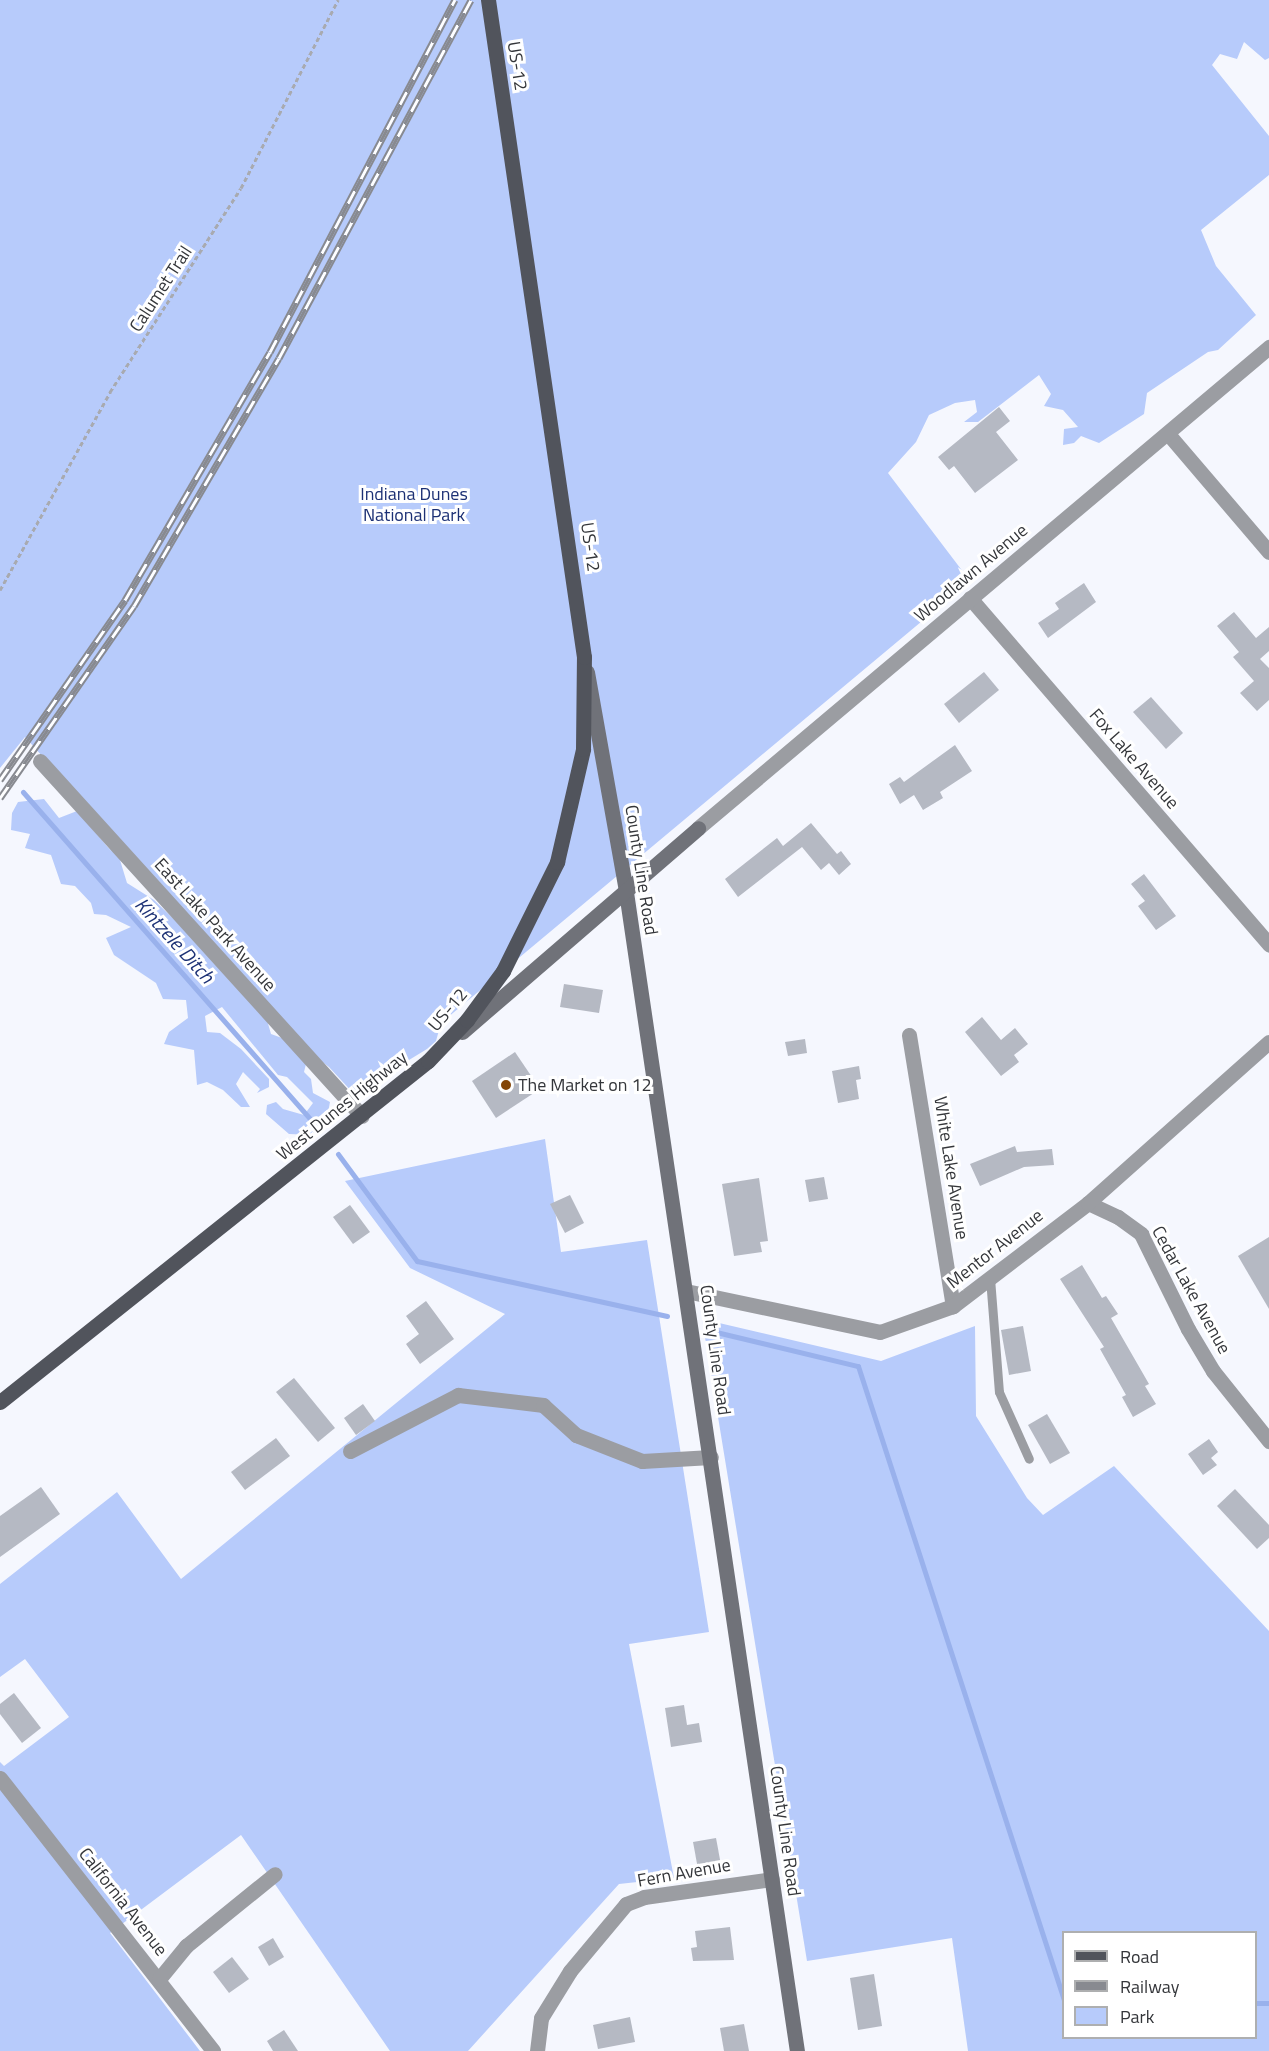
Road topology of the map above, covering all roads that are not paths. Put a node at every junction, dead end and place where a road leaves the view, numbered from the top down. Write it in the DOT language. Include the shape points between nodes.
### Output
graph roads {
  1 [pos="488,0"];
  2 [pos="1269,347"];
  3 [pos="1169,435"];
  4 [pos="1269,552"];
  5 [pos="970,598"];
  6 [pos="585,657"];
  7 [pos="40,762"];
  8 [pos="698,828"];
  9 [pos="626,892"];
  10 [pos="1269,945"];
  11 [pos="909,1035"];
  12 [pos="1269,1042"];
  13 [pos="428,1061"];
  14 [pos="362,1116"];
  15 [pos="1088,1203"];
  16 [pos="990,1278"];
  17 [pos="686,1291"];
  18 [pos="953,1306"];
  19 [pos="0,1402"];
  20 [pos="1269,1441"];
  21 [pos="350,1451"];
  22 [pos="711,1457"];
  23 [pos="1029,1459"];
  24 [pos="0,1778"];
  25 [pos="275,1874"];
  26 [pos="772,1879"];
  27 [pos="159,1979"];
  28 [pos="213,2051"];
  29 [pos="537,2051"];
  30 [pos="797,2051"];
  1 -- 6 [label="main road, US-12"];
  2 -- 3 [label="street, Woodlawn Avenue"];
  3 -- 4 [label="street"];
  3 -- 5 [label="street, Woodlawn Avenue"];
  5 -- 8 [label="street, Woodlawn Avenue"];
  5 -- 10 [label="street, Fox Lake Avenue"];
  6 -- 9 [label="street, County Line Road"];
  6 -- 13 [label="main road, US-12" via="583,749 557,862 503,971 467,1020"];
  7 -- 14 [label="street, East Lake Park Avenue"];
  8 -- 9 [label="street, West Dunes Highway"];
  9 -- 13 [label="street, West Dunes Highway"];
  9 -- 17 [label="street, County Line Road"];
  11 -- 18 [label="street, White Lake Avenue"];
  12 -- 15 [label="street, Mentor Avenue"];
  13 -- 14 [label="main road, West Dunes Highway"];
  14 -- 19 [label="main road, West Dunes Highway"];
  15 -- 16 [label="street, Mentor Avenue"];
  15 -- 20 [label="street, Cedar Lake Avenue" via="1118,1217 1141,1234 1203,1354"];
  16 -- 18 [label="street, Mentor Avenue"];
  16 -- 23 [label="lane" via="999,1392"];
  17 -- 18 [label="street, Mentor Avenue" via="880,1332"];
  17 -- 22 [label="street, County Line Road"];
  21 -- 22 [label="street" via="458,1395 543,1405 576,1435 642,1461"];
  22 -- 26 [label="street, County Line Road"];
  24 -- 27 [label="street, California Avenue"];
  25 -- 27 [label="street" via="186,1946"];
  26 -- 29 [label="street, Fern Avenue" via="644,1897 626,1904 570,1971 542,2018"];
  26 -- 30 [label="street, County Line Road"];
  27 -- 28 [label="street, California Avenue"];
}
